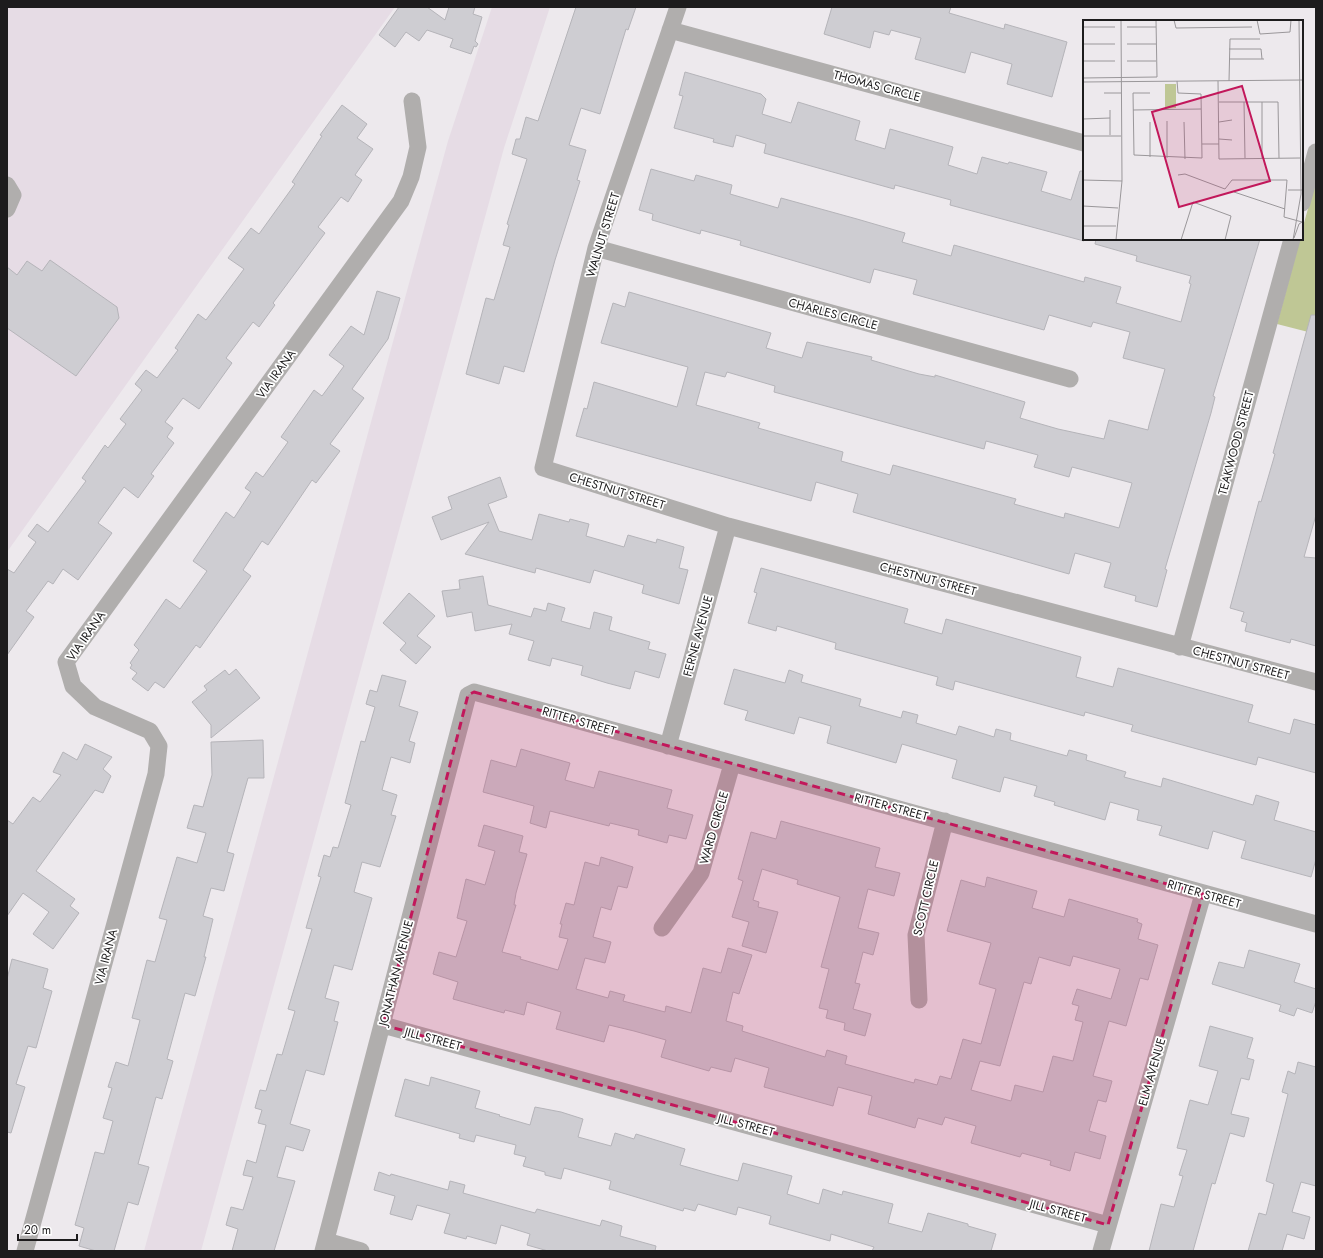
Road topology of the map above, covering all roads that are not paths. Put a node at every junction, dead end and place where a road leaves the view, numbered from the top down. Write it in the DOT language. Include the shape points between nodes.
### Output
graph roads {
  1 [pos="678,7"];
  2 [pos="670,30"];
  3 [pos="412,101"];
  4 [pos="1083,143"];
  5 [pos="1316,152"];
  6 [pos="1303,199"];
  7 [pos="1292,240"];
  8 [pos="596,248"];
  9 [pos="1070,379"];
  10 [pos="543,468"];
  11 [pos="728,526"];
  12 [pos="1180,647"];
  13 [pos="1316,682"];
  14 [pos="468,695"];
  15 [pos="668,746"];
  16 [pos="732,764"];
  17 [pos="945,821"];
  18 [pos="1203,894"];
  19 [pos="1316,924"];
  20 [pos="662,928"];
  21 [pos="919,1000"];
  22 [pos="383,1025"];
  23 [pos="1108,1224"];
  24 [pos="325,1246"];
  25 [pos="25,1251"];
  26 [pos="361,1251"];
  27 [pos="1101,1251"];
  1 -- 2 [label="street, WALNUT STREET"];
  2 -- 4 [label="street, THOMAS CIRCLE"];
  2 -- 8 [label="street, WALNUT STREET"];
  3 -- 25 [label="street, VIA IRANA" via="418,147 411,177 401,201 66,662 72,686 95,707 150,731 159,746 156,774"];
  5 -- 6 [label="street"];
  7 -- 12 [label="street, TEAKWOOD STREET"];
  8 -- 9 [label="street, CHARLES CIRCLE"];
  8 -- 10 [label="street, WALNUT STREET"];
  10 -- 11 [label="street, CHESTNUT STREET"];
  11 -- 12 [label="street, CHESTNUT STREET"];
  11 -- 15 [label="street, FERNE AVENUE"];
  12 -- 13 [label="street, CHESTNUT STREET"];
  14 -- 15 [label="street, RITTER STREET" via="474,692"];
  14 -- 22 [label="street, JONATHAN AVENUE"];
  15 -- 16 [label="street, RITTER STREET"];
  16 -- 17 [label="street, RITTER STREET"];
  16 -- 20 [label="street, WARD CIRCLE" via="701,873"];
  17 -- 18 [label="street, RITTER STREET"];
  17 -- 21 [label="street, SCOTT CIRCLE" via="916,935"];
  18 -- 19 [label="street, RITTER STREET"];
  18 -- 23 [label="street, ELM AVENUE"];
  22 -- 23 [label="street, JILL STREET"];
  22 -- 24 [label="street, JONATHAN AVENUE"];
  23 -- 27 [label="street, ELM AVENUE"];
  24 -- 26 [label="street"];
}
